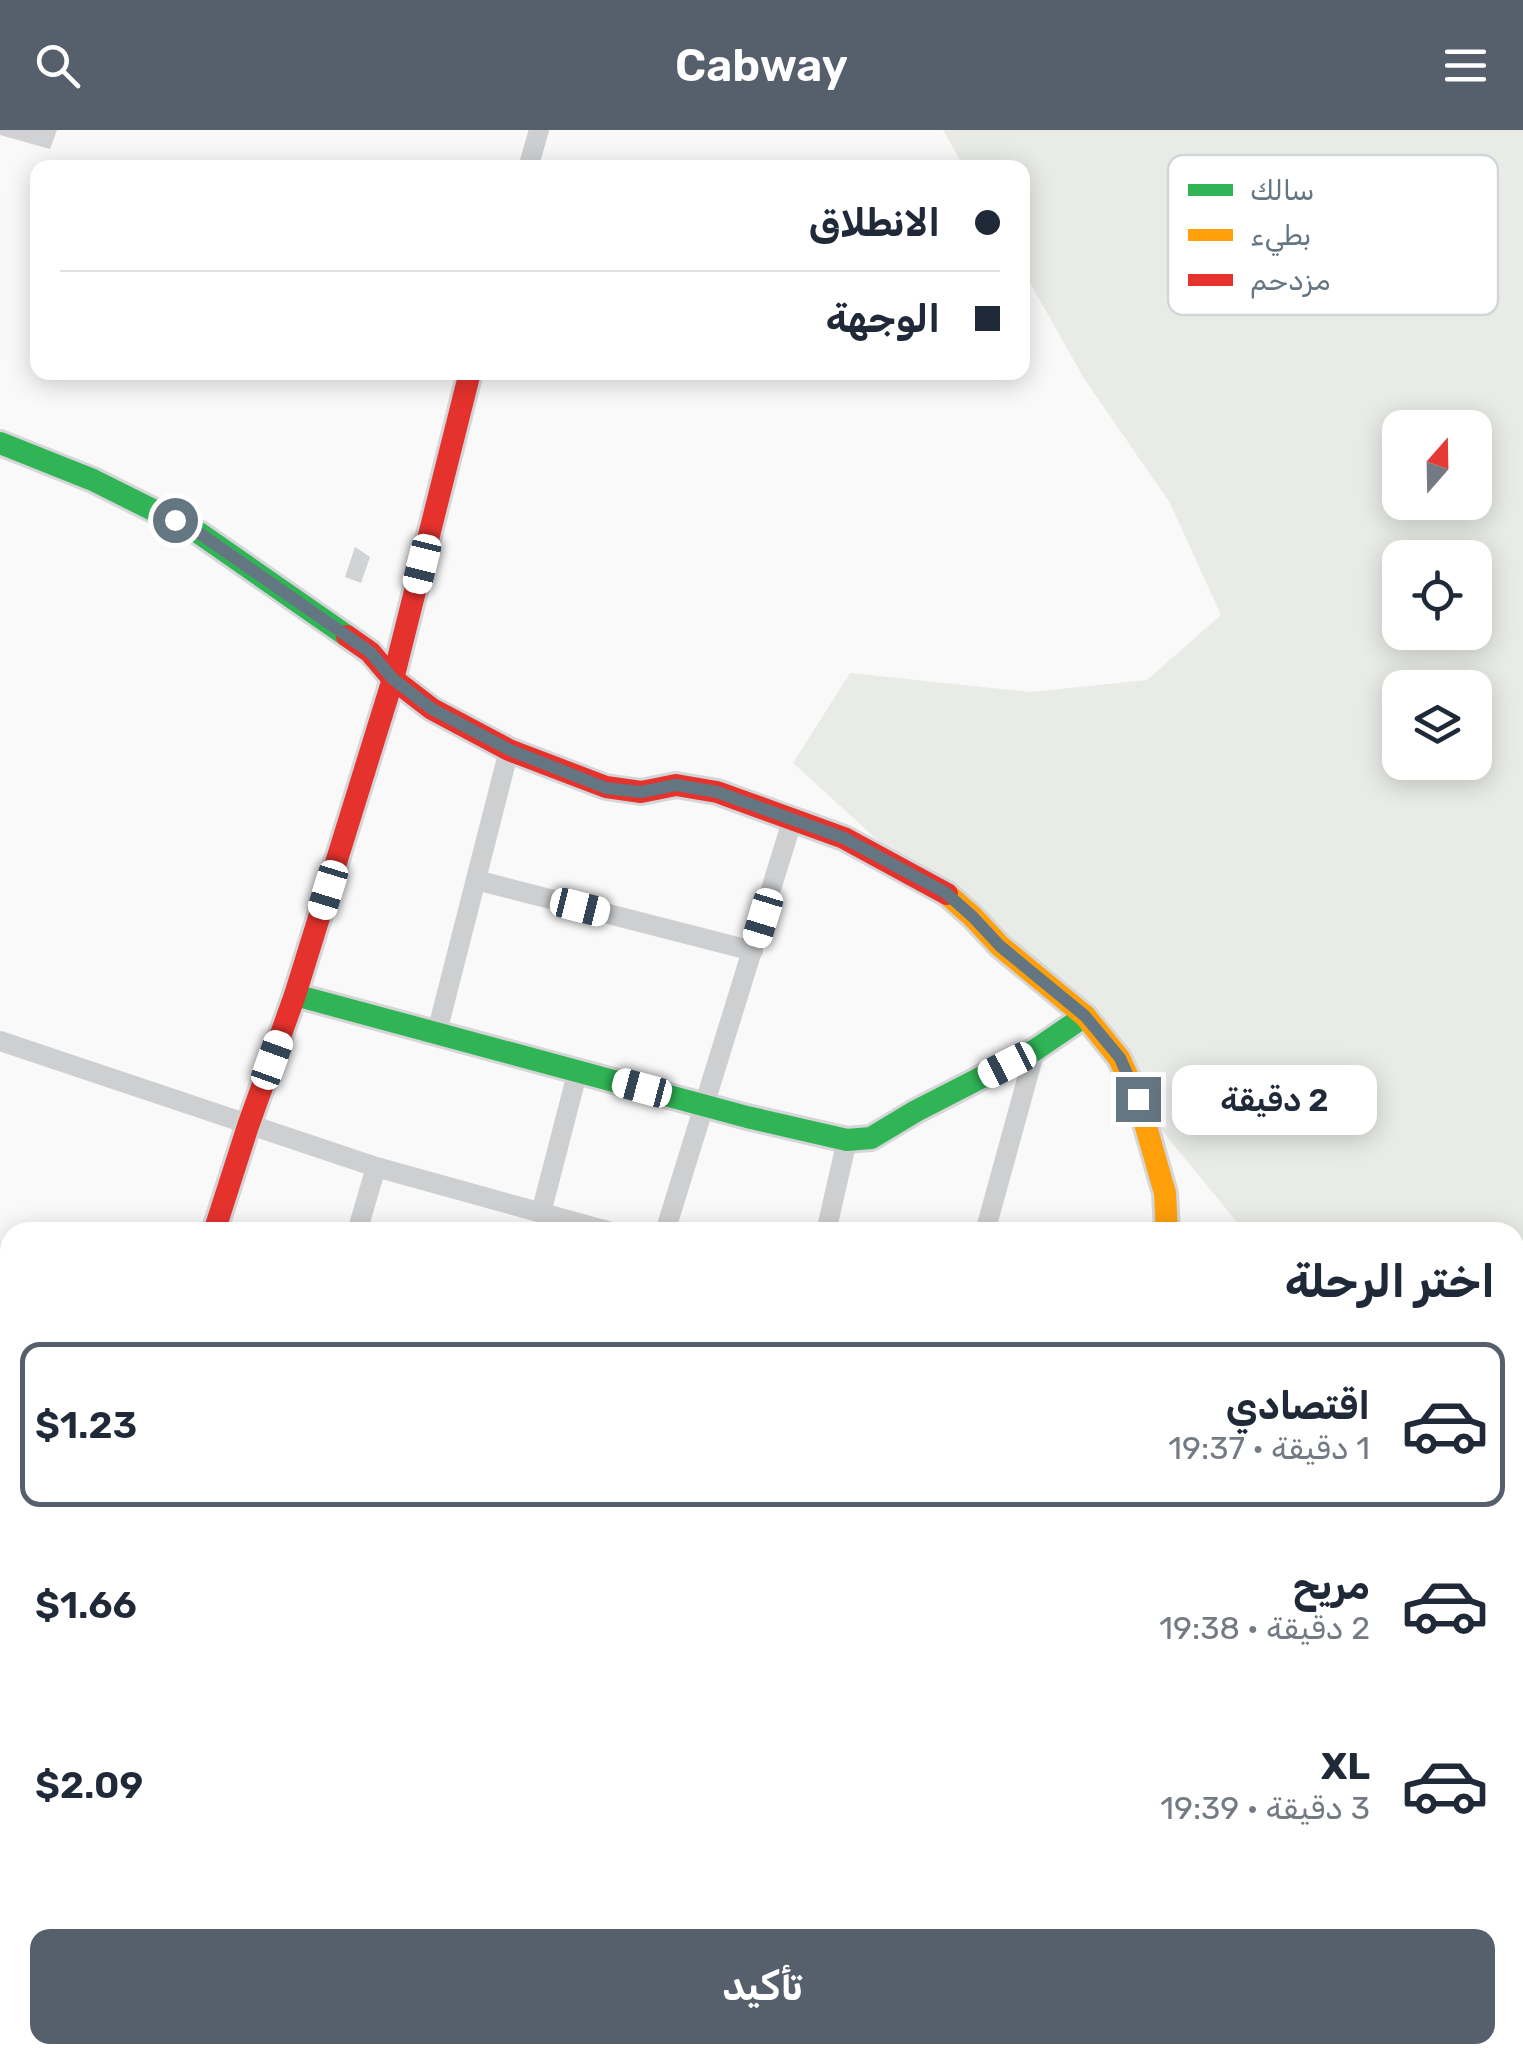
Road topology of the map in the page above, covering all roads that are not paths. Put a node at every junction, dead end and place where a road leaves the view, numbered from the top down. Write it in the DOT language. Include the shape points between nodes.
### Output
graph roads {
  1 [pos="539,130"];
  2 [pos="530,160"];
  3 [pos="468,380"];
  4 [pos="0,443"];
  5 [pos="393,679"];
  6 [pos="510,750"];
  7 [pos="793,818"];
  8 [pos="476,880"];
  9 [pos="752,951"];
  10 [pos="296,995"];
  11 [pos="1085,1016"];
  12 [pos="437,1032"];
  13 [pos="0,1042"];
  14 [pos="1035,1050"];
  15 [pos="578,1070"];
  16 [pos="706,1105"];
  17 [pos="248,1126"];
  18 [pos="847,1140"];
  19 [pos="376,1167"];
  20 [pos="541,1213"];
  21 [pos="217,1222"];
  22 [pos="359,1222"];
  23 [pos="574,1222"];
  24 [pos="669,1222"];
  25 [pos="828,1222"];
  26 [pos="988,1222"];
  27 [pos="1166,1222"];
  1 -- 2 [label="street"];
  3 -- 5 [label="street"];
  4 -- 5 [label="street" via="199,533 370,652"];
  5 -- 6 [label="street" via="432,709"];
  5 -- 10 [label="street"];
  6 -- 7 [label="street" via="606,788 641,792 676,785"];
  6 -- 8 [label="street"];
  7 -- 9 [label="street"];
  7 -- 11 [label="street" via="946,893"];
  8 -- 9 [label="street"];
  8 -- 12 [label="street"];
  9 -- 16 [label="street"];
  10 -- 12 [label="street"];
  10 -- 17 [label="street"];
  11 -- 14 [label="street"];
  11 -- 27 [label="street" via="1120,1058 1138,1099 1165,1193"];
  12 -- 15 [label="street"];
  13 -- 17 [label="street"];
  14 -- 18 [label="street" via="871,1138"];
  14 -- 26 [label="street"];
  15 -- 16 [label="street"];
  15 -- 20 [label="street"];
  16 -- 18 [label="street"];
  16 -- 24 [label="street"];
  17 -- 19 [label="street"];
  17 -- 21 [label="street"];
  18 -- 25 [label="street"];
  19 -- 20 [label="street"];
  19 -- 22 [label="street"];
  20 -- 23 [label="street"];
}
